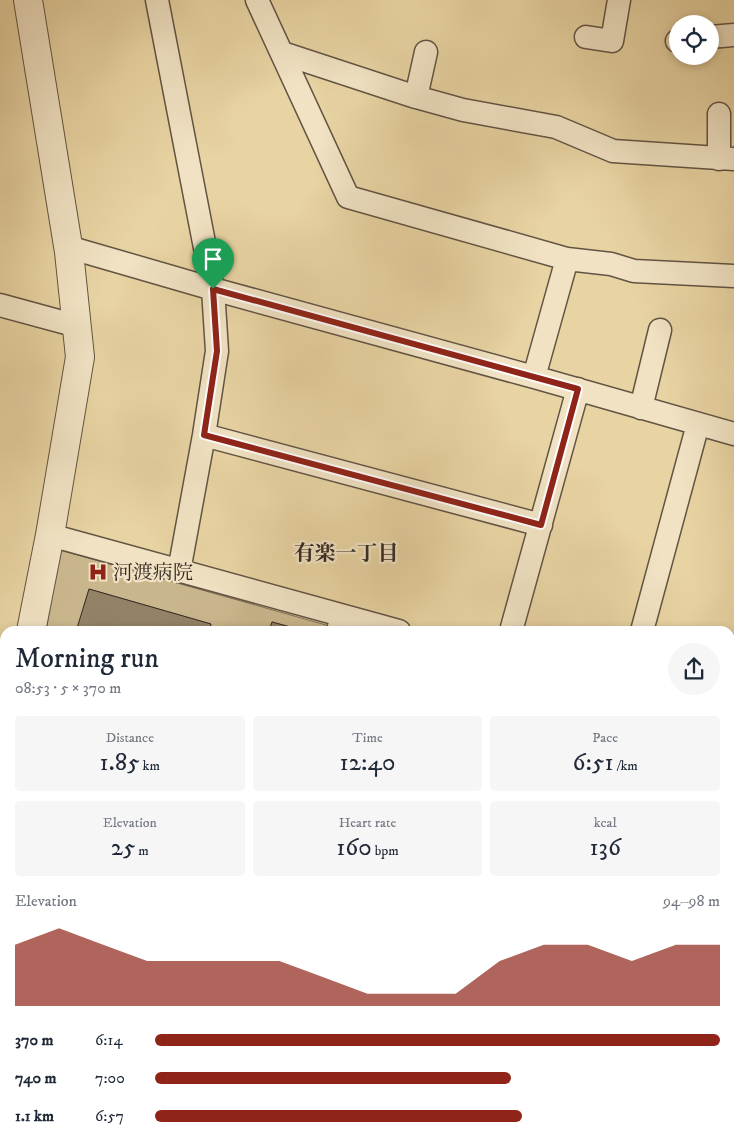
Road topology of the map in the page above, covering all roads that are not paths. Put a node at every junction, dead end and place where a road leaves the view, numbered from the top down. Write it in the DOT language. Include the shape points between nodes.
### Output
graph roads {
  1 [pos="28,0"];
  2 [pos="157,0"];
  3 [pos="257,0"];
  4 [pos="618,0"];
  5 [pos="734,35"];
  6 [pos="719,36"];
  7 [pos="586,38"];
  8 [pos="426,52"];
  9 [pos="282,53"];
  10 [pos="416,97"];
  11 [pos="719,114"];
  12 [pos="727,159"];
  13 [pos="68,247"];
  14 [pos="567,260"];
  15 [pos="734,276"];
  16 [pos="213,289"];
  17 [pos="0,305"];
  18 [pos="77,326"];
  19 [pos="660,330"];
  20 [pos="534,377"];
  21 [pos="578,389"];
  22 [pos="641,408"];
  23 [pos="698,424"];
  24 [pos="734,434"];
  25 [pos="204,435"];
  26 [pos="541,525"];
  27 [pos="50,535"];
  28 [pos="179,572"];
  29 [pos="334,623"];
  30 [pos="31,626"];
  31 [pos="358,626"];
  32 [pos="512,626"];
  33 [pos="643,626"];
  1 -- 13 [label="street"];
  2 -- 16 [label="street"];
  3 -- 9 [label="street"];
  4 -- 7 [label="street" via="612,41"];
  5 -- 6 [label="street"];
  8 -- 10 [label="street"];
  9 -- 10 [label="street"];
  9 -- 14 [label="street" via="348,197"];
  10 -- 12 [label="street" via="463,110 556,127 613,151"];
  11 -- 12 [label="street"];
  13 -- 16 [label="street"];
  13 -- 18 [label="street"];
  14 -- 15 [label="street" via="611,264 634,271"];
  14 -- 20 [label="street"];
  16 -- 20 [label="street"];
  16 -- 25 [label="street" via="217,351"];
  17 -- 18 [label="street"];
  18 -- 27 [label="street" via="80,357"];
  19 -- 22 [label="street"];
  20 -- 21 [label="street"];
  21 -- 22 [label="street"];
  21 -- 26 [label="street"];
  22 -- 23 [label="street"];
  23 -- 24 [label="street"];
  23 -- 33 [label="street"];
  25 -- 26 [label="street"];
  25 -- 28 [label="street"];
  26 -- 32 [label="street"];
  27 -- 28 [label="street"];
  27 -- 30 [label="street"];
  28 -- 29 [label="street"];
  29 -- 31 [label="street"];
}
